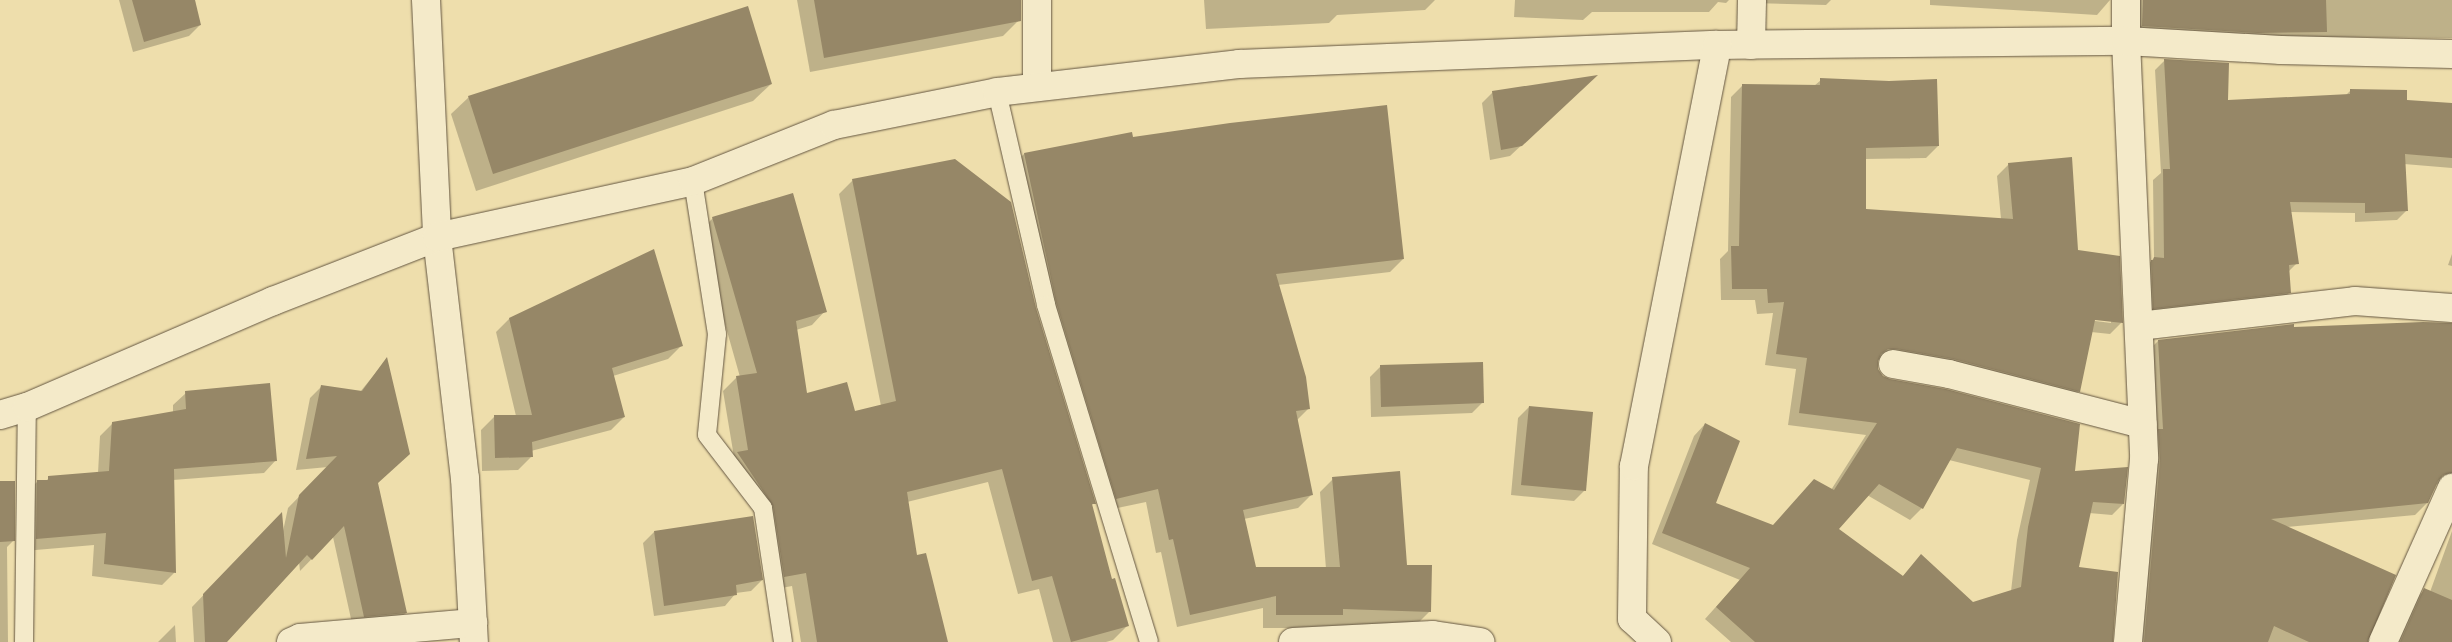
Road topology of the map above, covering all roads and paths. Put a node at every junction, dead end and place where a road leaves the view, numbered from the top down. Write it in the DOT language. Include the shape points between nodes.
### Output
graph roads {
  1 [pos="426,0"];
  2 [pos="1038,0"];
  3 [pos="1752,0"];
  4 [pos="2126,0"];
  5 [pos="2126,41"];
  6 [pos="1751,45"];
  7 [pos="1717,46"];
  8 [pos="2452,54"];
  9 [pos="1037,87"];
  10 [pos="997,92"];
  11 [pos="692,181"];
  12 [pos="437,237"];
  13 [pos="2452,308"];
  14 [pos="2139,326"];
  15 [pos="1893,364"];
  16 [pos="27,407"];
  17 [pos="0,415"];
  18 [pos="2143,424"];
  19 [pos="2452,488"];
  20 [pos="474,633"];
  21 [pos="24,642"];
  22 [pos="291,642"];
  23 [pos="783,642"];
  24 [pos="1149,642"];
  25 [pos="1293,642"];
  26 [pos="1480,642"];
  27 [pos="1657,642"];
  28 [pos="2128,642"];
  29 [pos="2383,642"];
  1 -- 12 [label="street"];
  2 -- 9 [label="street"];
  3 -- 6 [label="street"];
  4 -- 5 [label="street"];
  5 -- 6 [label="street"];
  5 -- 8 [label="street" via="2281,50"];
  5 -- 14 [label="street"];
  6 -- 7 [label="street"];
  7 -- 9 [label="street" via="1239,64"];
  7 -- 27 [label="street" via="1634,466 1632,620"];
  9 -- 10 [label="street"];
  10 -- 11 [label="street" via="834,125"];
  10 -- 24 [label="lane" via="1046,305"];
  11 -- 12 [label="street"];
  11 -- 23 [label="lane" via="717,334 707,435 763,508"];
  12 -- 16 [label="street" via="273,301"];
  12 -- 20 [label="street" via="465,478"];
  13 -- 14 [label="street" via="2356,302"];
  14 -- 18 [label="street"];
  15 -- 18 [label="street" via="1948,374"];
  16 -- 17 [label="street"];
  16 -- 21 [label="lane"];
  18 -- 28 [label="street" via="2144,459"];
  19 -- 29 [label="street"];
  20 -- 22 [label="street" via="300,638"];
  25 -- 26 [label="street" via="1433,635"];
}
